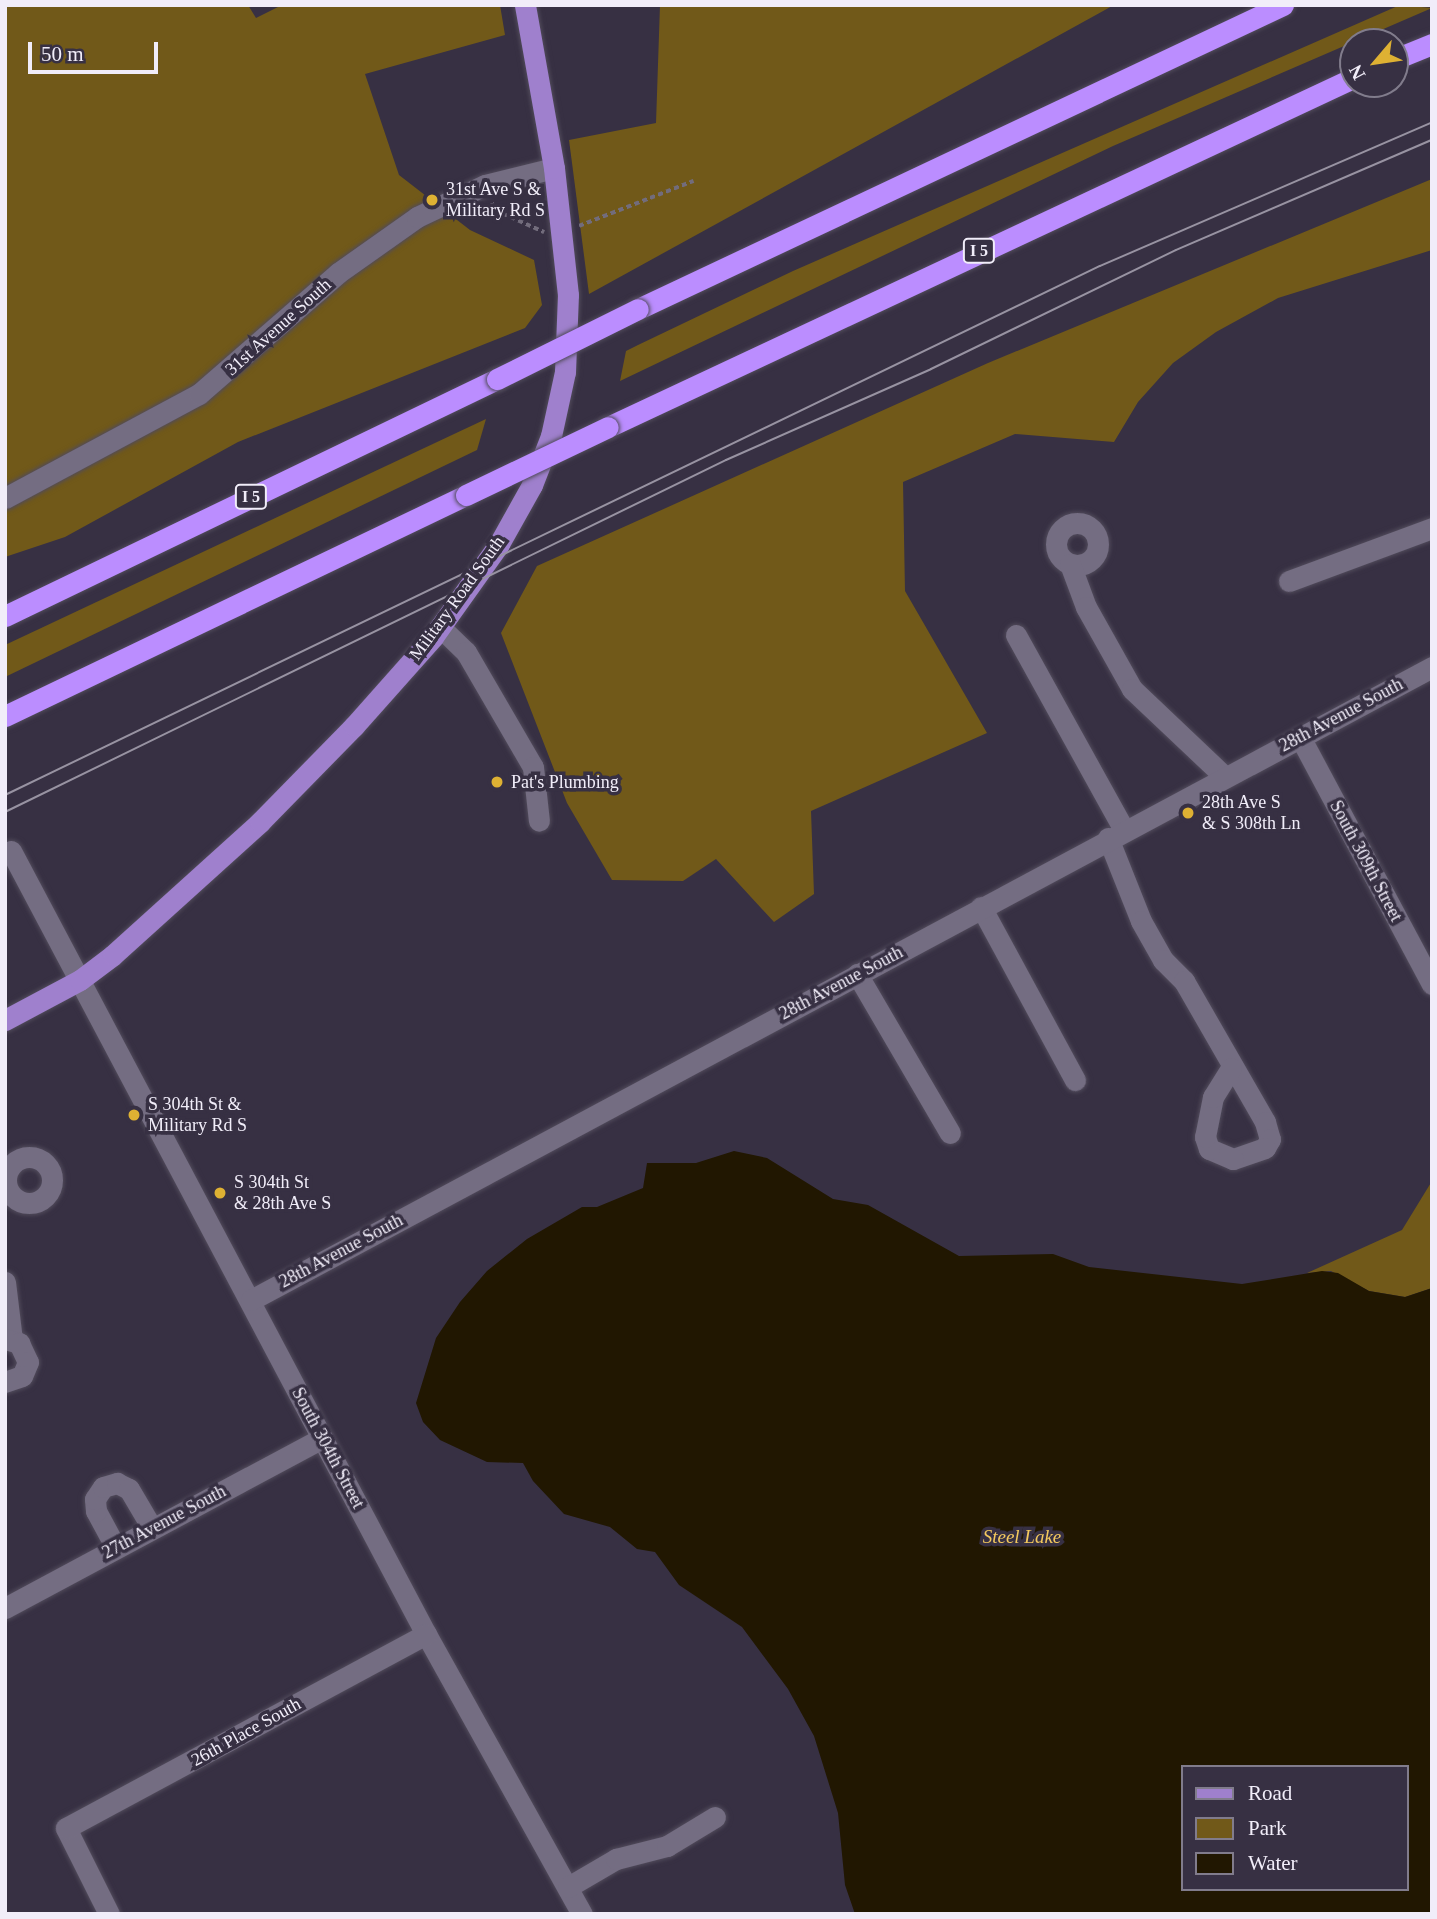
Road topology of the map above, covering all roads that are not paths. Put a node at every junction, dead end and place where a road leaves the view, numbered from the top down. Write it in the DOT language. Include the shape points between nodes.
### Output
graph roads {
  1 [pos="525,5"];
  2 [pos="1283,5"];
  3 [pos="1432,44"];
  4 [pos="1409,54"];
  5 [pos="1339,85"];
  6 [pos="554,167"];
  7 [pos="5,498"];
  8 [pos="1432,528"];
  9 [pos="1070,564"];
  10 [pos="1289,581"];
  11 [pos="5,615"];
  12 [pos="440,627"];
  13 [pos="1016,635"];
  14 [pos="1432,667"];
  15 [pos="5,716"];
  16 [pos="1300,737"];
  17 [pos="1224,776"];
  18 [pos="539,821"];
  19 [pos="1116,834"];
  20 [pos="11,851"];
  21 [pos="981,907"];
  22 [pos="857,974"];
  23 [pos="80,980"];
  24 [pos="1432,984"];
  25 [pos="5,1020"];
  26 [pos="1231,1068"];
  27 [pos="1075,1080"];
  28 [pos="950,1133"];
  29 [pos="5,1282"];
  30 [pos="251,1300"];
  31 [pos="8,1339"];
  32 [pos="5,1382"];
  33 [pos="323,1438"];
  34 [pos="152,1528"];
  35 [pos="116,1548"];
  36 [pos="5,1608"];
  37 [pos="426,1634"];
  38 [pos="715,1817"];
  39 [pos="572,1905"];
  40 [pos="109,1914"];
  1 -- 6 [label="main road, Military Road South"];
  2 -- 11 [label="highway, I 5, bridge"];
  3 -- 4 [label="highway"];
  5 -- 15 [label="highway, I 5, bridge"];
  6 -- 7 [label="street, 31st Avenue South" via="485,185 417,217 364,252 238,364 190,400"];
  6 -- 12 [label="main road, Military Road South" via="568,295 565,372 551,436 532,485 499,544"];
  8 -- 10 [label="street"];
  9 -- 17 [label="street" via="1086,607 1132,689"];
  12 -- 18 [label="street" via="466,652 533,767"];
  12 -- 23 [label="main road, Military Road South" via="354,726 260,822"];
  13 -- 19 [label="street"];
  14 -- 16 [label="street, 28th Avenue South"];
  16 -- 17 [label="street, 28th Avenue South"];
  16 -- 24 [label="street, South 309th Street"];
  17 -- 19 [label="street, 28th Avenue South"];
  19 -- 21 [label="street, 28th Avenue South"];
  19 -- 26 [label="street" via="1141,920 1163,960 1184,981 1205,1015"];
  20 -- 23 [label="street, South 304th Street"];
  21 -- 22 [label="street, 28th Avenue South"];
  21 -- 27 [label="street"];
  22 -- 28 [label="street"];
  22 -- 30 [label="street, 28th Avenue South"];
  23 -- 25 [label="main road, Military Road South"];
  23 -- 30 [label="street, South 304th Street"];
  29 -- 31 [label="street"];
  30 -- 33 [label="street, South 304th Street"];
  31 -- 32 [label="street" via="24,1348 28,1362 22,1376"];
  33 -- 34 [label="street, 27th Avenue South"];
  33 -- 37 [label="street, South 304th Street"];
  34 -- 35 [label="street, 27th Avenue South"];
  34 -- 35 [label="street" via="130,1489 117,1483 103,1487 95,1499 96,1511"];
  35 -- 36 [label="street, 27th Avenue South"];
  37 -- 39 [label="street, South 304th Street"];
  37 -- 40 [label="street, 26th Place South" via="65,1828"];
  38 -- 39 [label="street" via="667,1846 616,1859"];
}
